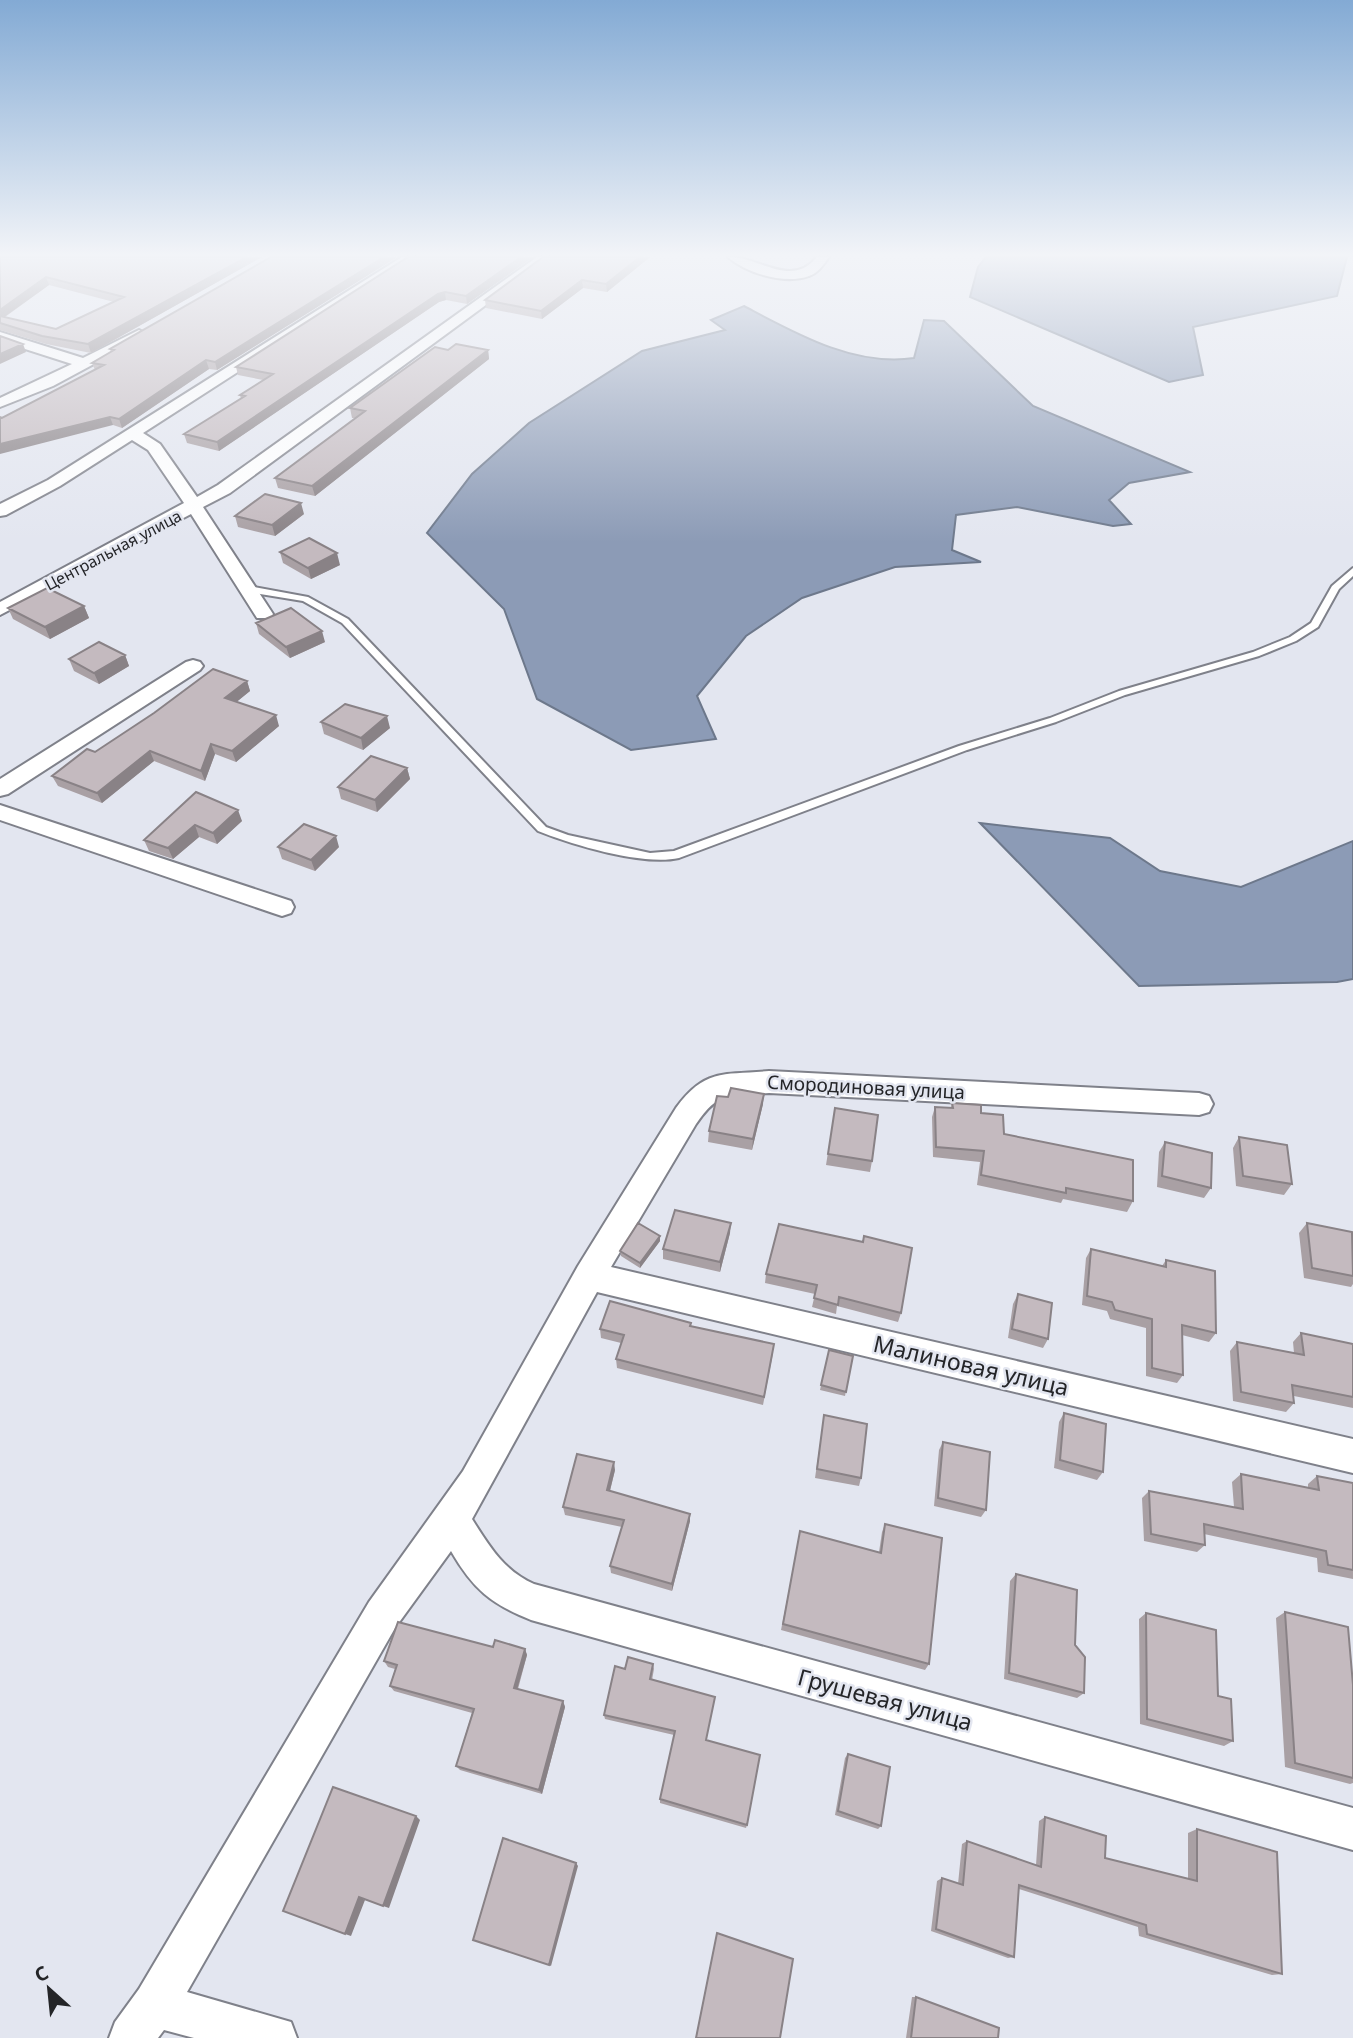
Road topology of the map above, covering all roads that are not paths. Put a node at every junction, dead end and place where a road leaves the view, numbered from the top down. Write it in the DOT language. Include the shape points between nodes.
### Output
graph roads {
  1 [pos="45,352"];
  2 [pos="107,352"];
  3 [pos="259,352"];
  4 [pos="413,352"];
  5 [pos="86,364"];
  6 [pos="0,403"];
  7 [pos="131,433"];
  8 [pos="195,507"];
  9 [pos="0,512"];
  10 [pos="1353,571"];
  11 [pos="248,589"];
  12 [pos="0,609"];
  13 [pos="264,614"];
  14 [pos="193,666"];
  15 [pos="0,789"];
  16 [pos="0,812"];
  17 [pos="282,907"];
  18 [pos="1199,1104"];
  19 [pos="589,1276"];
  20 [pos="1353,1457"];
  21 [pos="452,1519"];
  22 [pos="1353,1829"];
  23 [pos="143,2022"];
  24 [pos="275,2038"];
  1 -- 5 [label="street"];
  2 -- 5 [label="street"];
  3 -- 7 [label="street"];
  4 -- 8 [label="street, Центральная улица"];
  5 -- 6 [label="street"];
  7 -- 8 [label="street" via="159,453"];
  7 -- 9 [label="street"];
  8 -- 11 [label="street"];
  8 -- 12 [label="street, Центральная улица"];
  10 -- 11 [label="lane" via="1335,588 1315,625 1293,639 1131,690 663,856 565,838 542,829 345,621 305,598"];
  11 -- 13 [label="street"];
  14 -- 15 [label="street"];
  16 -- 17 [label="street"];
  18 -- 19 [label="street, Смородиновая улица" via="769,1082 721,1084 700,1096"];
  19 -- 20 [label="street, Малиновая улица"];
  19 -- 21 [label="street, Смородиновая улица"];
  21 -- 22 [label="street, Грушевая улица" via="492,1581 531,1602"];
  21 -- 23 [label="street, Смородиновая улица" via="382,1615"];
  23 -- 24 [label="street"];
}
